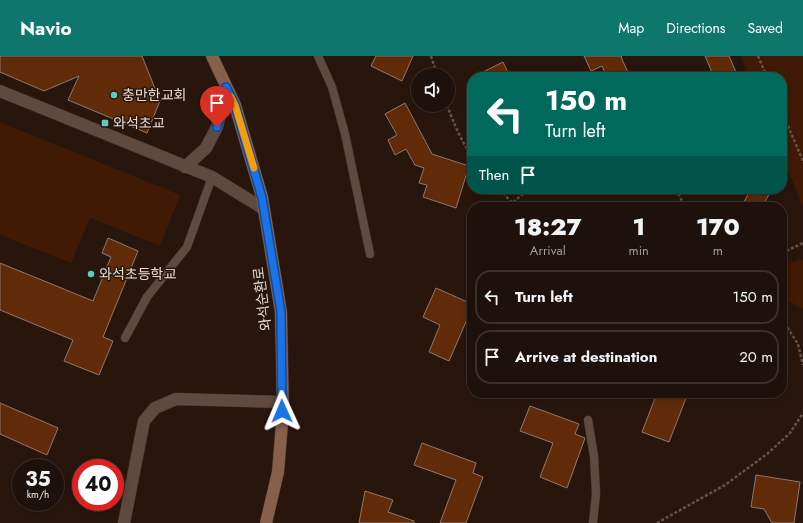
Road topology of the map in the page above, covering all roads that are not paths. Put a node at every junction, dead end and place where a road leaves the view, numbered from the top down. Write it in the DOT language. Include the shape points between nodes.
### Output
graph roads {
  1 [pos="212,56"];
  2 [pos="318,56"];
  3 [pos="226,87"];
  4 [pos="0,91"];
  5 [pos="185,167"];
  6 [pos="212,177"];
  7 [pos="264,209"];
  8 [pos="370,254"];
  9 [pos="125,338"];
  10 [pos="282,402"];
  11 [pos="588,420"];
  12 [pos="124,523"];
  13 [pos="266,523"];
  14 [pos="593,523"];
  1 -- 3 [label="street, 와석순환로"];
  2 -- 8 [label="lane" via="332,87 345,134"];
  3 -- 5 [label="street" via="217,127 206,148"];
  3 -- 7 [label="street, 와석순환로" via="235,105"];
  4 -- 5 [label="street"];
  5 -- 6 [label="street"];
  6 -- 7 [label="street"];
  6 -- 9 [label="lane" via="187,247 147,297"];
  7 -- 10 [label="street, 와석순환로" via="281,312"];
  10 -- 12 [label="street" via="176,399 155,408 144,421"];
  10 -- 13 [label="street, 와석순환로" via="278,472"];
  11 -- 14 [label="lane" via="594,456 596,494"];
}
